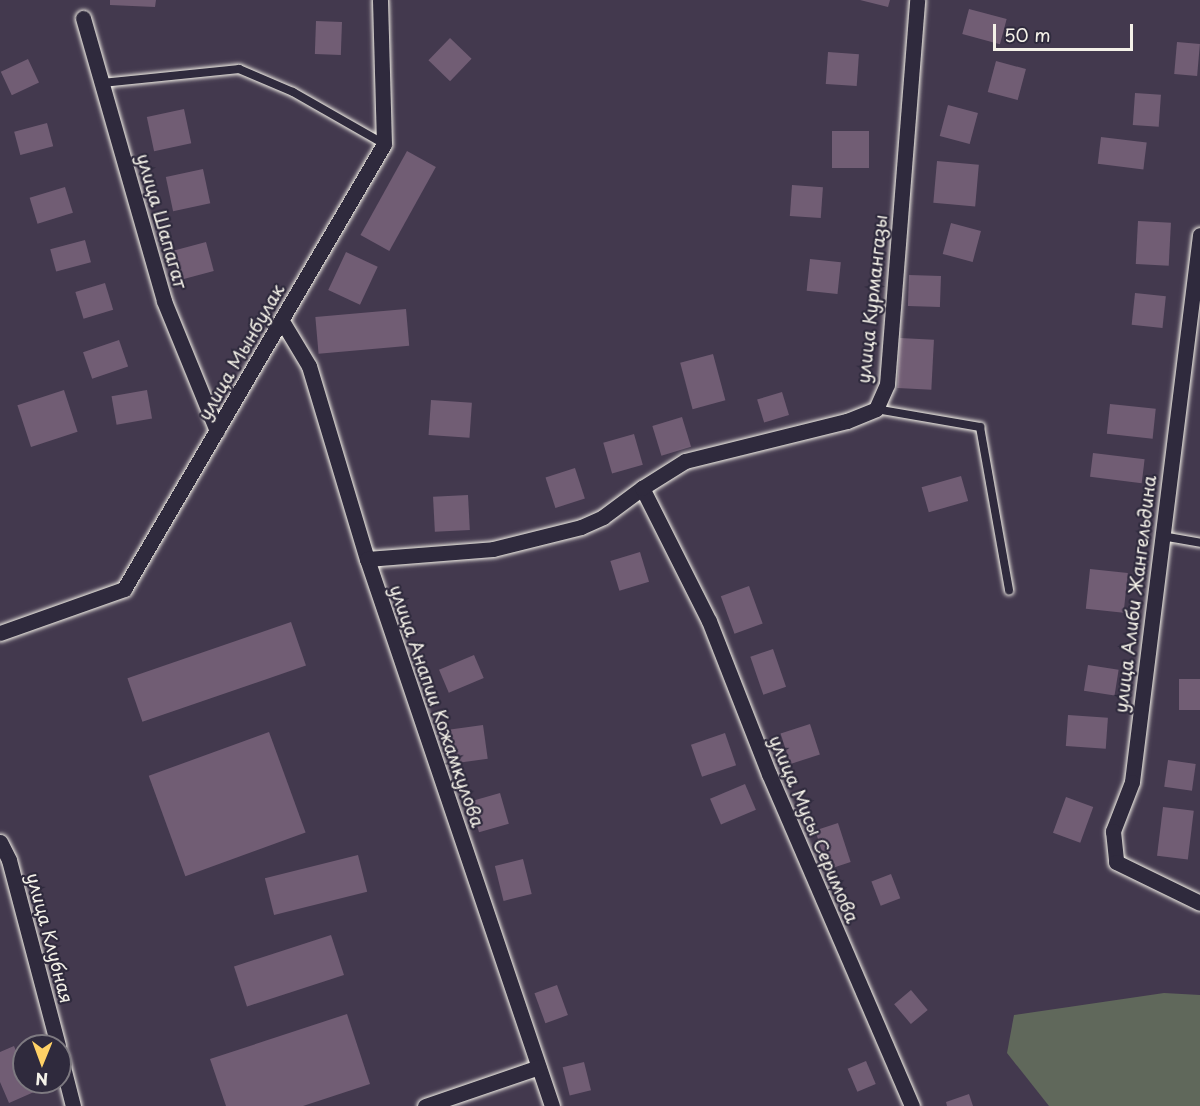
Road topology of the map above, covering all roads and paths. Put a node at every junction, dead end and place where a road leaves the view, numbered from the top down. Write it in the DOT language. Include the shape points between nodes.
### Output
graph roads {
  1 [pos="380,0"];
  2 [pos="917,0"];
  3 [pos="83,18"];
  4 [pos="102,83"];
  5 [pos="384,144"];
  6 [pos="1200,235"];
  7 [pos="282,321"];
  8 [pos="876,409"];
  9 [pos="217,430"];
  10 [pos="642,488"];
  11 [pos="1162,536"];
  12 [pos="1200,543"];
  13 [pos="367,560"];
  14 [pos="1009,590"];
  15 [pos="0,633"];
  16 [pos="0,842"];
  17 [pos="1200,903"];
  18 [pos="55,1034"];
  19 [pos="539,1066"];
  20 [pos="425,1106"];
  21 [pos="552,1106"];
  22 [pos="912,1106"];
  1 -- 5 [label="street"];
  2 -- 8 [label="street, улица Курмангазы" via="887,384"];
  3 -- 4 [label="street, улица Шапагат"];
  4 -- 5 [label="lane" via="239,69 293,92"];
  4 -- 9 [label="street, улица Шапагат" via="164,301"];
  5 -- 7 [label="street, улица Мынбулак"];
  6 -- 11 [label="street, улица Алиби Жангельдина"];
  7 -- 9 [label="street, улица Мынбулак"];
  7 -- 13 [label="street, улица Анапии Кожамкулова" via="309,366"];
  8 -- 10 [label="street, улица Курмангазы" via="847,421 685,461"];
  8 -- 14 [label="lane" via="980,427"];
  9 -- 15 [label="street, улица Мынбулак" via="124,590"];
  10 -- 13 [label="street, улица Курмангазы" via="603,517 581,527 493,549"];
  10 -- 22 [label="street, улица Мусы Серимова" via="683,566"];
  11 -- 12 [label="lane"];
  11 -- 17 [label="street, улица Алиби Жангельдина" via="1132,782 1113,831 1116,862"];
  13 -- 19 [label="street, улица Анапии Кожамкулова"];
  16 -- 18 [label="street, улица Клубная" via="9,860"];
  19 -- 20 [label="street"];
  19 -- 21 [label="street, улица Анапии Кожамкулова"];
}
